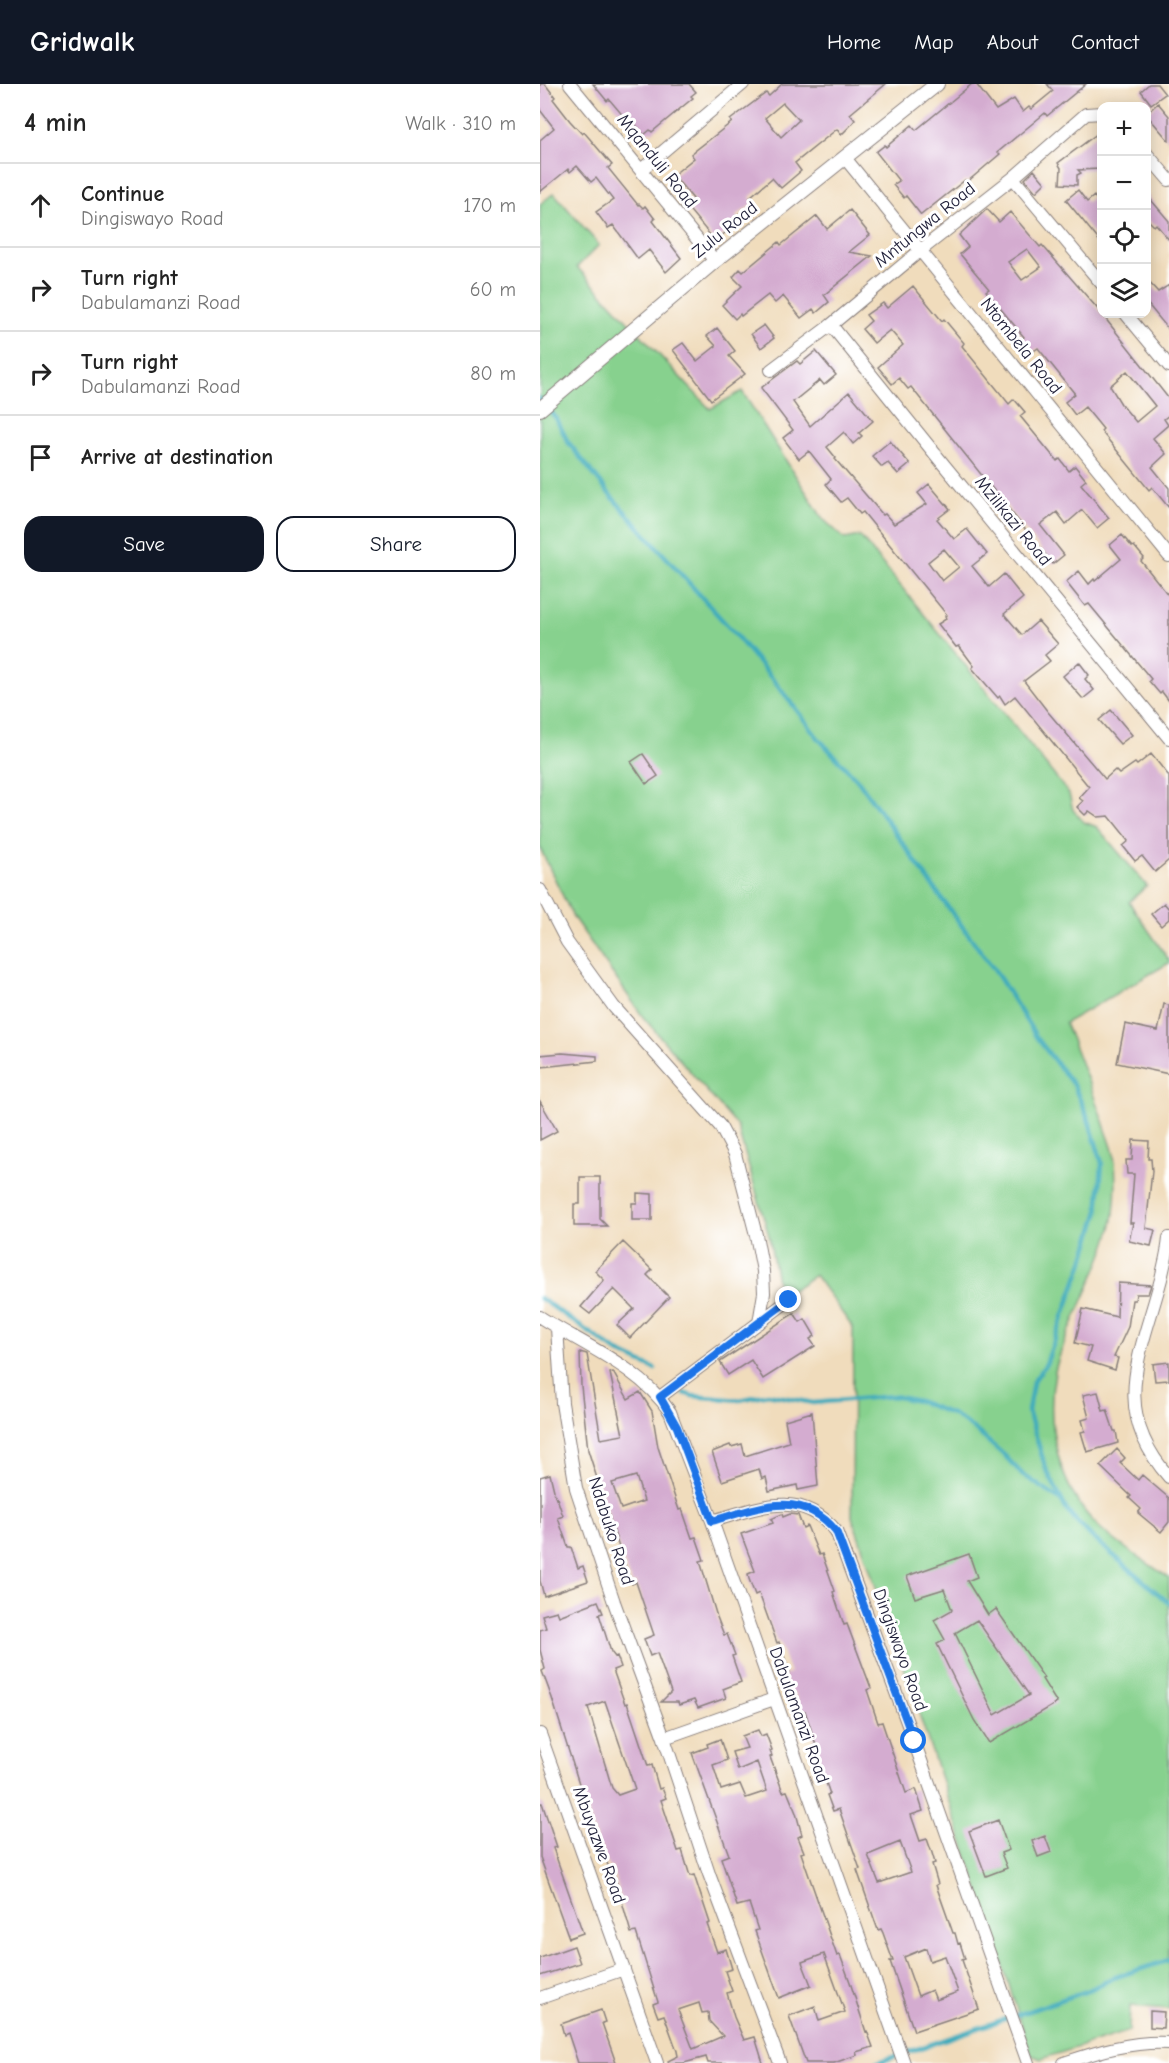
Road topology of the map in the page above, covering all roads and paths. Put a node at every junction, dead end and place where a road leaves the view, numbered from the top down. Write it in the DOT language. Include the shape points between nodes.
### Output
graph roads {
  1 [pos="570,84"];
  2 [pos="722,84"];
  3 [pos="744,84"];
  4 [pos="937,84"];
  5 [pos="730,95"];
  6 [pos="1097,113"];
  7 [pos="1149,156"];
  8 [pos="845,158"];
  9 [pos="641,170"];
  10 [pos="1013,178"];
  11 [pos="1169,180"];
  12 [pos="921,250"];
  13 [pos="715,261"];
  14 [pos="1097,279"];
  15 [pos="1129,318"];
  16 [pos="831,325"];
  17 [pos="1169,366"];
  18 [pos="771,370"];
  19 [pos="540,409"];
  20 [pos="1169,556"];
  21 [pos="1169,738"];
  22 [pos="540,890"];
  23 [pos="1169,1238"];
  24 [pos="789,1300"];
  25 [pos="540,1317"];
  26 [pos="759,1323"];
  27 [pos="557,1328"];
  28 [pos="660,1397"];
  29 [pos="1169,1477"];
  30 [pos="712,1521"];
  31 [pos="774,1699"];
  32 [pos="540,1734"];
  33 [pos="664,1738"];
  34 [pos="624,1969"];
  35 [pos="540,1998"];
  36 [pos="1169,2043"];
  37 [pos="657,2063"];
  38 [pos="780,2063"];
  39 [pos="904,2063"];
  40 [pos="1028,2063"];
  41 [pos="1064,2063"];
  1 -- 9 [label="street, Mqanduli Road"];
  2 -- 5 [label="street"];
  3 -- 5 [label="street"];
  4 -- 8 [label="street, Zulu Road"];
  5 -- 9 [label="street"];
  6 -- 10 [label="street, Mntungwa Road" via="1086,114"];
  7 -- 11 [label="street"];
  8 -- 12 [label="street, Ntombela Road"];
  8 -- 13 [label="street, Zulu Road"];
  9 -- 13 [label="street, Mqanduli Road"];
  10 -- 12 [label="street, Mntungwa Road"];
  10 -- 14 [label="street"];
  12 -- 16 [label="street, Mntungwa Road"];
  12 -- 20 [label="street, Ntombela Road"];
  13 -- 19 [label="street, Zulu Road"];
  15 -- 17 [label="street"];
  16 -- 18 [label="street, Mntungwa Road"];
  16 -- 21 [label="street, Mzilikazi Road"];
  22 -- 26 [label="street" via="567,942 614,1007 720,1126 735,1154 763,1271"];
  23 -- 29 [label="street" via="1136,1366 1133,1394 1138,1427 1152,1456"];
  24 -- 26 [label="street"];
  25 -- 27 [label="street, Dabulamanzi Road"];
  26 -- 28 [label="street"];
  27 -- 28 [label="street, Dabulamanzi Road" via="619,1365"];
  27 -- 33 [label="street, Ndabuko Road" via="562,1403 576,1488"];
  28 -- 30 [label="street, Dabulamanzi Road" via="677,1427"];
  30 -- 31 [label="street, Dabulamanzi Road"];
  30 -- 40 [label="street, Dingiswayo Road" via="767,1506 798,1505 826,1519 836,1531"];
  31 -- 33 [label="street"];
  31 -- 39 [label="street, Dabulamanzi Road"];
  32 -- 34 [label="street, Mbuyazwe Road"];
  33 -- 38 [label="street, Ndabuko Road" via="709,1874"];
  34 -- 35 [label="street"];
  34 -- 37 [label="street, Mbuyazwe Road"];
  36 -- 41 [label="street" via="1126,2045"];
}
